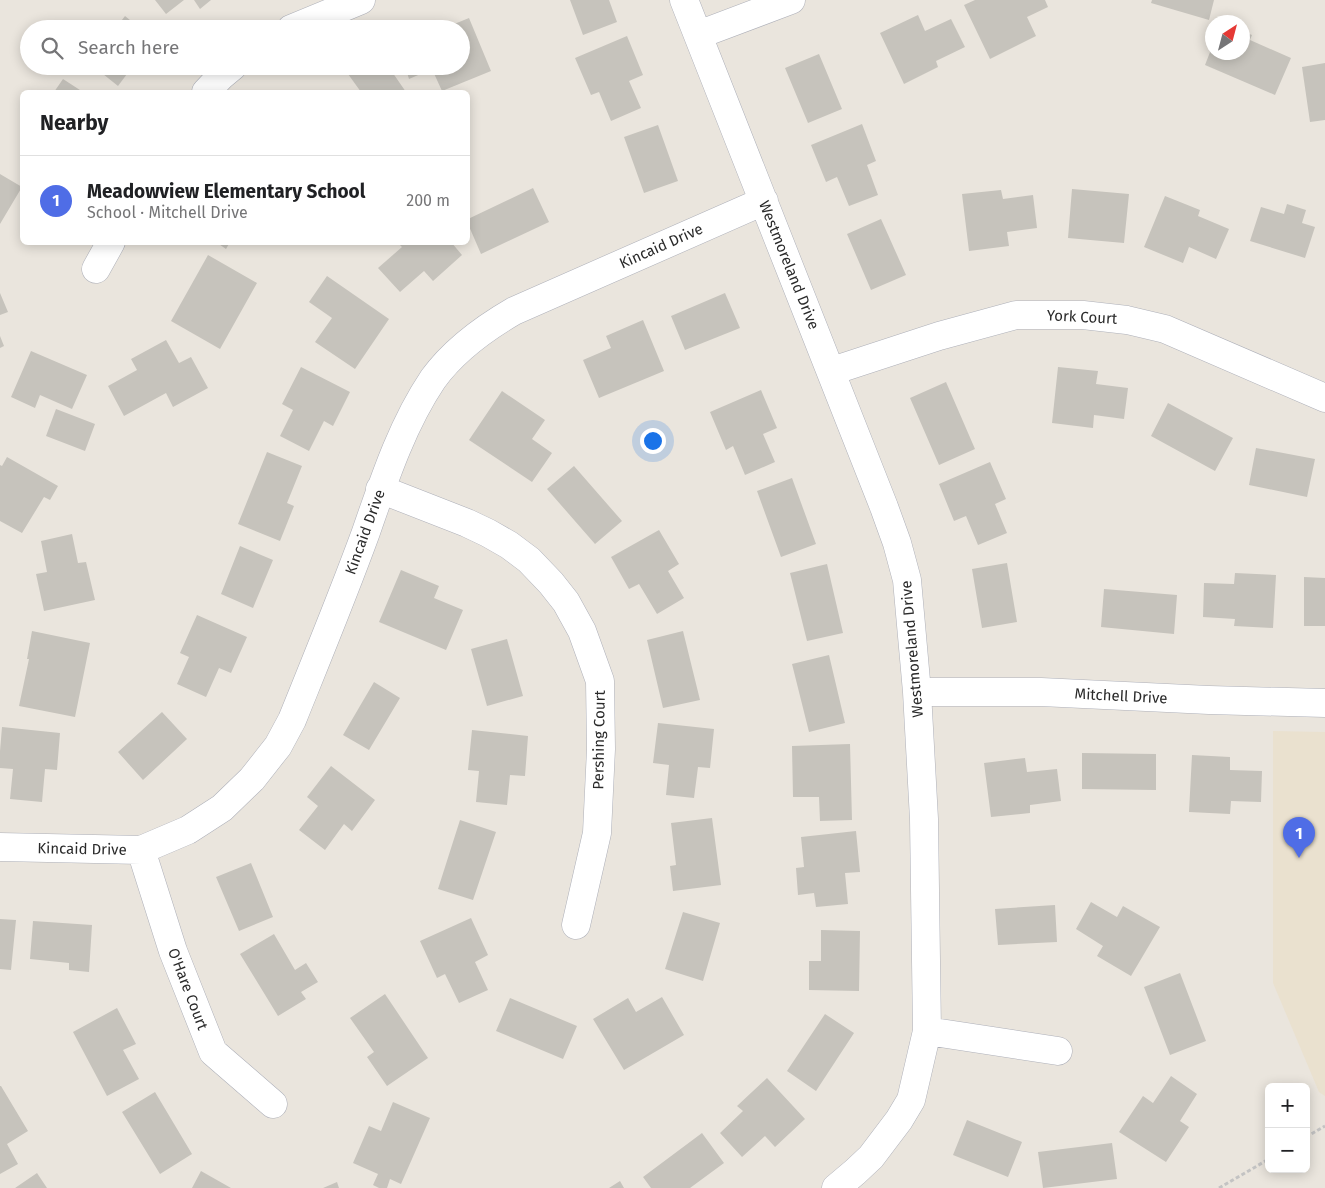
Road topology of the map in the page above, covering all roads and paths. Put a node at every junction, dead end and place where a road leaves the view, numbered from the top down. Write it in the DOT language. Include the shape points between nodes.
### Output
graph roads {
  1 [pos="362,0"];
  2 [pos="684,0"];
  3 [pos="791,0"];
  4 [pos="310,20"];
  5 [pos="698,35"];
  6 [pos="222,75"];
  7 [pos="208,90"];
  8 [pos="764,201"];
  9 [pos="109,245"];
  10 [pos="96,269"];
  11 [pos="832,371"];
  12 [pos="1325,398"];
  13 [pos="380,489"];
  14 [pos="917,692"];
  15 [pos="1325,703"];
  16 [pos="0,847"];
  17 [pos="140,850"];
  18 [pos="576,925"];
  19 [pos="927,1031"];
  20 [pos="1058,1051"];
  21 [pos="272,1104"];
  22 [pos="1325,1126"];
  23 [pos="1310,1135"];
  24 [pos="1265,1161"];
  25 [pos="836,1188"];
  26 [pos="1219,1188"];
  1 -- 4 [label="street"];
  2 -- 5 [label="street, Westmoreland Drive"];
  3 -- 5 [label="street"];
  5 -- 8 [label="street, Westmoreland Drive"];
  6 -- 7 [label="street"];
  8 -- 11 [label="street, Westmoreland Drive"];
  8 -- 13 [label="street, Kincaid Drive" via="514,311 473,337 447,362 418,403"];
  9 -- 10 [label="street"];
  11 -- 12 [label="street, York Court" via="1016,315 1083,315 1165,329"];
  11 -- 14 [label="street, Westmoreland Drive" via="884,507 907,580"];
  13 -- 17 [label="street, Kincaid Drive" via="292,720 278,746 252,779 222,808 188,830"];
  13 -- 18 [label="street, Pershing Court" via="467,523 509,545 551,582 582,631 600,681 601,749 597,833"];
  14 -- 15 [label="street, Mitchell Drive" via="1041,692"];
  14 -- 19 [label="street, Westmoreland Drive" via="924,819"];
  16 -- 17 [label="street, Kincaid Drive"];
  17 -- 21 [label="street, O'Hare Court" via="173,951 213,1052"];
  19 -- 20 [label="street"];
  19 -- 25 [label="street, Westmoreland Drive" via="911,1100 903,1114 871,1157"];
  22 -- 23 [label="path"];
  24 -- 26 [label="path"];
}
